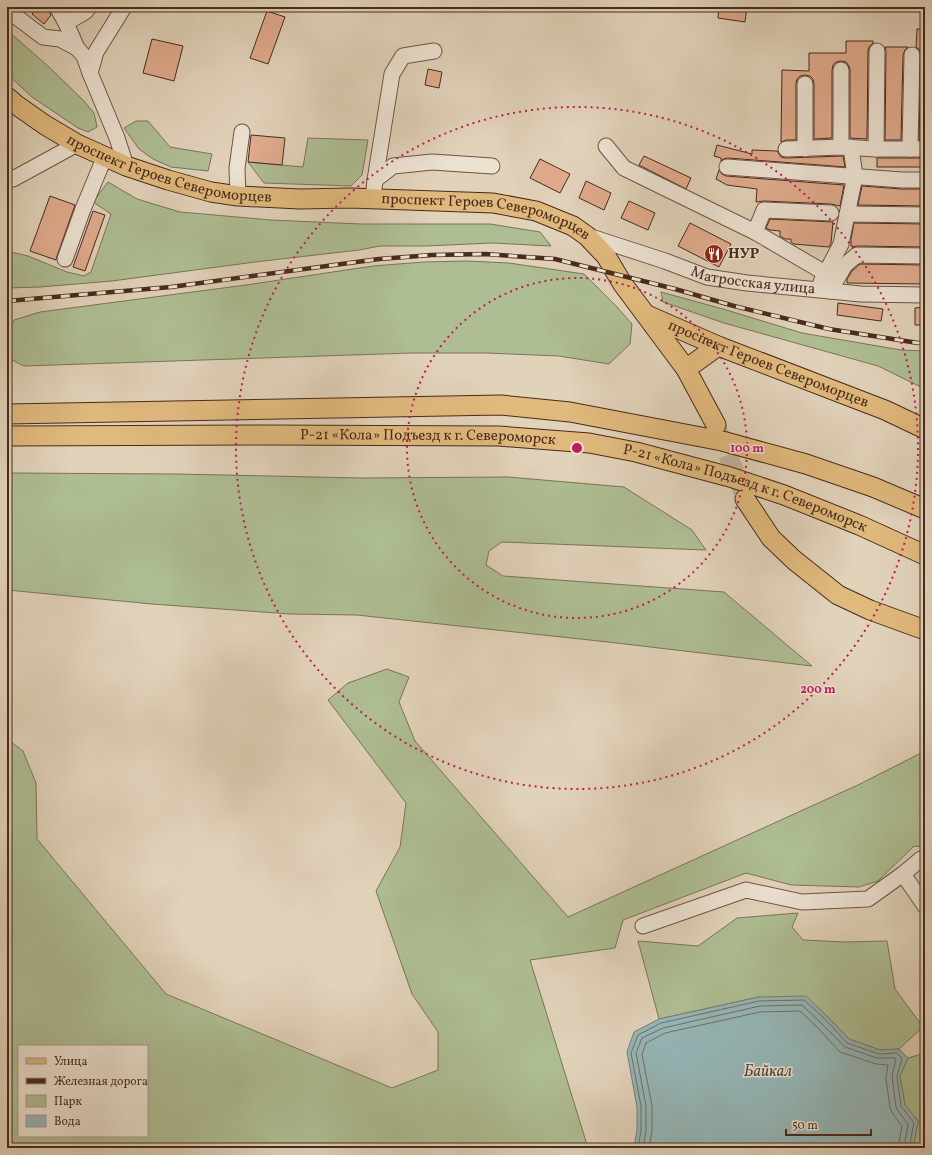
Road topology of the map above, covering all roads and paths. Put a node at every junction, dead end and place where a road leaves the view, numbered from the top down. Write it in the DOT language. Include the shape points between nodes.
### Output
graph roads {
  1 [pos="57,7"];
  2 [pos="89,7"];
  3 [pos="124,7"];
  4 [pos="7,12"];
  5 [pos="66,23"];
  6 [pos="77,48"];
  7 [pos="434,51"];
  8 [pos="877,51"];
  9 [pos="912,55"];
  10 [pos="841,70"];
  11 [pos="90,72"];
  12 [pos="805,84"];
  13 [pos="7,97"];
  14 [pos="242,132"];
  15 [pos="77,144"];
  16 [pos="606,146"];
  17 [pos="846,147"];
  18 [pos="786,149"];
  19 [pos="805,149"];
  20 [pos="876,149"];
  21 [pos="910,149"];
  22 [pos="925,149"];
  23 [pos="105,156"];
  24 [pos="126,166"];
  25 [pos="492,166"];
  26 [pos="727,167"];
  27 [pos="7,175"];
  28 [pos="855,176"];
  29 [pos="375,180"];
  30 [pos="925,180"];
  31 [pos="238,196"];
  32 [pos="373,199"];
  33 [pos="831,213"];
  34 [pos="847,214"];
  35 [pos="925,214"];
  36 [pos="755,232"];
  37 [pos="587,236"];
  38 [pos="925,256"];
  39 [pos="65,260"];
  40 [pos="825,273"];
  41 [pos="824,290"];
  42 [pos="925,295"];
  43 [pos="645,314"];
  44 [pos="718,346"];
  45 [pos="686,369"];
  46 [pos="7,414"];
  47 [pos="716,425"];
  48 [pos="925,428"];
  49 [pos="7,436"];
  50 [pos="745,499"];
  51 [pos="925,509"];
  52 [pos="925,555"];
  53 [pos="925,630"];
  54 [pos="925,859"];
  55 [pos="903,874"];
  56 [pos="925,906"];
  57 [pos="643,926"];
  1 -- 5 [label="lane"];
  2 -- 5 [label="lane"];
  3 -- 11 [label="lane" via="96,52"];
  4 -- 6 [label="lane" via="43,37 60,39"];
  5 -- 6 [label="lane"];
  6 -- 11 [label="lane" via="84,56"];
  7 -- 29 [label="lane" via="403,56 392,74"];
  8 -- 20 [label="lane"];
  9 -- 21 [label="lane"];
  10 -- 17 [label="lane"];
  11 -- 24 [label="lane"];
  12 -- 19 [label="lane"];
  13 -- 15 [label="main road, проспект Героев Североморцев" via="45,125"];
  14 -- 31 [label="lane" via="236,168"];
  15 -- 23 [label="main road, проспект Героев Североморцев"];
  15 -- 27 [label="lane" via="13,180"];
  16 -- 36 [label="lane" via="624,168"];
  17 -- 19 [label="lane"];
  17 -- 20 [label="lane"];
  17 -- 28 [label="lane"];
  18 -- 19 [label="lane"];
  20 -- 21 [label="lane"];
  21 -- 22 [label="lane"];
  23 -- 24 [label="main road, проспект Героев Североморцев"];
  23 -- 39 [label="lane"];
  24 -- 31 [label="main road, проспект Героев Североморцев" via="211,192"];
  25 -- 29 [label="lane" via="432,162 393,166"];
  26 -- 28 [label="lane"];
  28 -- 30 [label="lane"];
  28 -- 34 [label="lane"];
  29 -- 32 [label="lane"];
  31 -- 32 [label="main road, проспект Героев Североморцев"];
  32 -- 37 [label="main road, проспект Героев Североморцев" via="493,203 536,211 573,226"];
  33 -- 36 [label="lane" via="764,210"];
  34 -- 35 [label="lane"];
  34 -- 40 [label="lane" via="841,244"];
  36 -- 40 [label="lane"];
  37 -- 41 [label="lane, Матросская улица" via="708,277"];
  37 -- 43 [label="main road, проспект Героев Североморцев" via="606,256"];
  38 -- 41 [label="lane" via="857,255"];
  40 -- 41 [label="lane"];
  41 -- 42 [label="lane, Матросская улица" via="862,294"];
  43 -- 44 [label="main road, проспект Героев Североморцев"];
  43 -- 45 [label="main road"];
  44 -- 45 [label="main road"];
  44 -- 48 [label="main road, проспект Героев Североморцев" via="885,410"];
  45 -- 47 [label="main road"];
  46 -- 51 [label="main road, Р-21 «Кола» Подъезд к г. Североморск" via="493,405 570,412 722,441 806,464 873,487"];
  49 -- 52 [label="main road, Р-21 «Кола» Подъезд к г. Североморск" via="492,436 589,443 636,452 730,477 784,495"];
  50 -- 53 [label="main road" via="772,538 794,560 838,594 870,610"];
  54 -- 55 [label="lane" via="921,859"];
  55 -- 56 [label="lane"];
  55 -- 57 [label="lane" via="868,899 802,902 746,890"];
}
